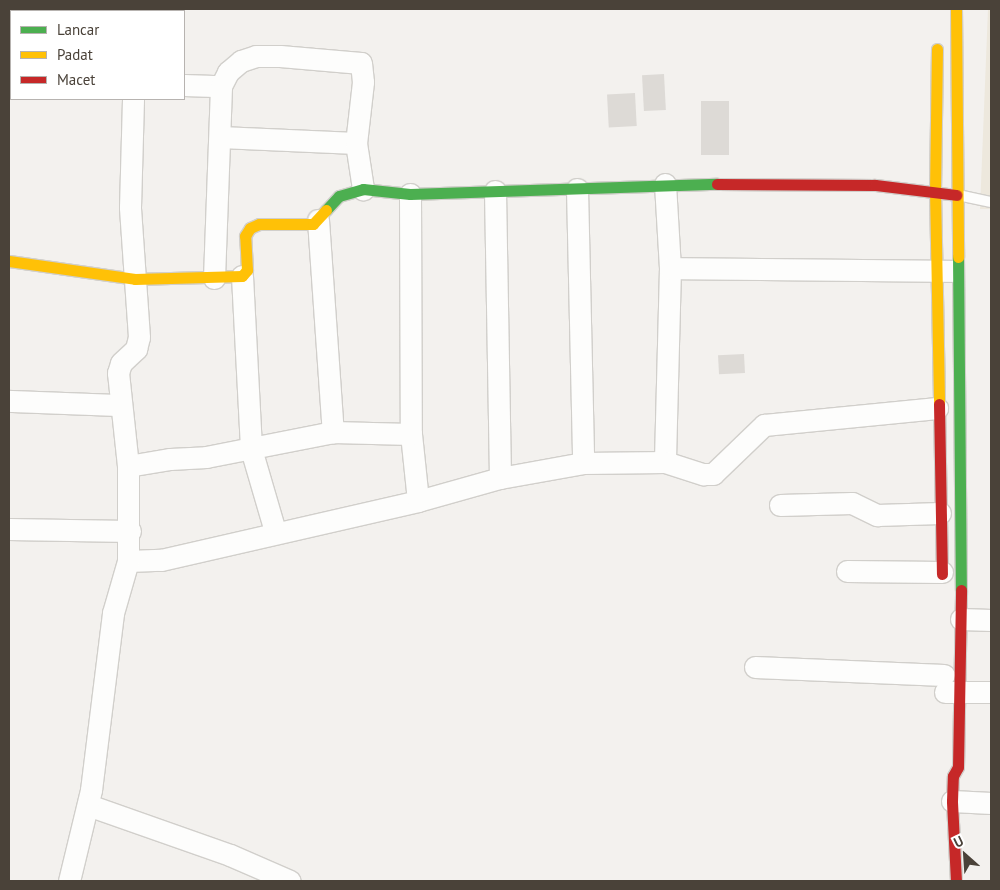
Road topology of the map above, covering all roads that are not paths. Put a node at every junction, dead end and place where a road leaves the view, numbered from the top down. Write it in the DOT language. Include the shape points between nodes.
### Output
graph roads {
  1 [pos="956,9"];
  2 [pos="938,35"];
  3 [pos="937,79"];
  4 [pos="956,80"];
  5 [pos="185,85"];
  6 [pos="221,86"];
  7 [pos="133,100"];
  8 [pos="220,137"];
  9 [pos="356,143"];
  10 [pos="665,184"];
  11 [pos="363,189"];
  12 [pos="577,189"];
  13 [pos="935,190"];
  14 [pos="495,191"];
  15 [pos="410,194"];
  16 [pos="956,195"];
  17 [pos="991,202"];
  18 [pos="318,220"];
  19 [pos="9,261"];
  20 [pos="670,268"];
  21 [pos="947,271"];
  22 [pos="242,276"];
  23 [pos="214,278"];
  24 [pos="135,279"];
  25 [pos="9,401"];
  26 [pos="120,405"];
  27 [pos="937,408"];
  28 [pos="333,432"];
  29 [pos="411,434"];
  30 [pos="251,449"];
  31 [pos="665,462"];
  32 [pos="583,464"];
  33 [pos="128,466"];
  34 [pos="500,478"];
  35 [pos="418,501"];
  36 [pos="780,505"];
  37 [pos="940,513"];
  38 [pos="9,529"];
  39 [pos="130,531"];
  40 [pos="274,531"];
  41 [pos="128,561"];
  42 [pos="847,571"];
  43 [pos="942,580"];
  44 [pos="961,619"];
  45 [pos="991,620"];
  46 [pos="754,667"];
  47 [pos="947,690"];
  48 [pos="991,692"];
  49 [pos="953,776"];
  50 [pos="952,801"];
  51 [pos="991,802"];
  52 [pos="88,805"];
  53 [pos="69,881"];
  54 [pos="290,881"];
  55 [pos="956,881"];
  1 -- 4 [label="main road"];
  2 -- 3 [label="main road"];
  3 -- 4 [label="main road"];
  3 -- 13 [label="main road"];
  4 -- 16 [label="main road"];
  5 -- 6 [label="street"];
  6 -- 8 [label="street"];
  6 -- 9 [label="street" via="234,65 247,58 280,56 360,61 363,82"];
  7 -- 24 [label="street" via="130,207"];
  8 -- 9 [label="street"];
  8 -- 23 [label="street"];
  9 -- 11 [label="street"];
  10 -- 12 [label="main road"];
  10 -- 13 [label="main road" via="875,185"];
  10 -- 20 [label="street"];
  11 -- 15 [label="main road"];
  11 -- 18 [label="main road" via="339,196"];
  12 -- 14 [label="main road"];
  12 -- 32 [label="street"];
  13 -- 16 [label="main road"];
  13 -- 21 [label="main road"];
  14 -- 15 [label="main road"];
  14 -- 34 [label="street"];
  15 -- 29 [label="street"];
  16 -- 17 [label="lane"];
  16 -- 21 [label="main road"];
  18 -- 22 [label="main road" via="309,225 259,224 250,228 245,236 247,270"];
  18 -- 28 [label="street"];
  19 -- 24 [label="main road"];
  20 -- 21 [label="street"];
  20 -- 31 [label="street"];
  21 -- 27 [label="main road"];
  21 -- 44 [label="main road"];
  22 -- 23 [label="main road"];
  22 -- 30 [label="street"];
  23 -- 24 [label="main road"];
  24 -- 26 [label="street" via="139,337 136,349 121,363 118,373"];
  25 -- 26 [label="street"];
  26 -- 33 [label="street"];
  27 -- 31 [label="street" via="764,425 713,474"];
  27 -- 37 [label="main road"];
  28 -- 29 [label="street"];
  28 -- 30 [label="street"];
  29 -- 35 [label="street"];
  30 -- 33 [label="street"];
  30 -- 40 [label="street"];
  31 -- 32 [label="street"];
  32 -- 34 [label="street"];
  33 -- 39 [label="street"];
  34 -- 35 [label="street"];
  35 -- 40 [label="street"];
  36 -- 37 [label="street" via="852,503 877,515"];
  37 -- 43 [label="main road"];
  38 -- 39 [label="street"];
  39 -- 41 [label="street"];
  40 -- 41 [label="street" via="161,560"];
  41 -- 52 [label="street" via="113,613 102,722"];
  42 -- 43 [label="street"];
  44 -- 45 [label="street"];
  44 -- 47 [label="main road"];
  46 -- 47 [label="street"];
  47 -- 48 [label="street"];
  47 -- 49 [label="main road" via="949,767"];
  47 -- 49 [label="main road" via="958,768"];
  49 -- 50 [label="main road"];
  50 -- 51 [label="street"];
  50 -- 55 [label="main road"];
  52 -- 53 [label="street"];
  52 -- 54 [label="street"];
}
